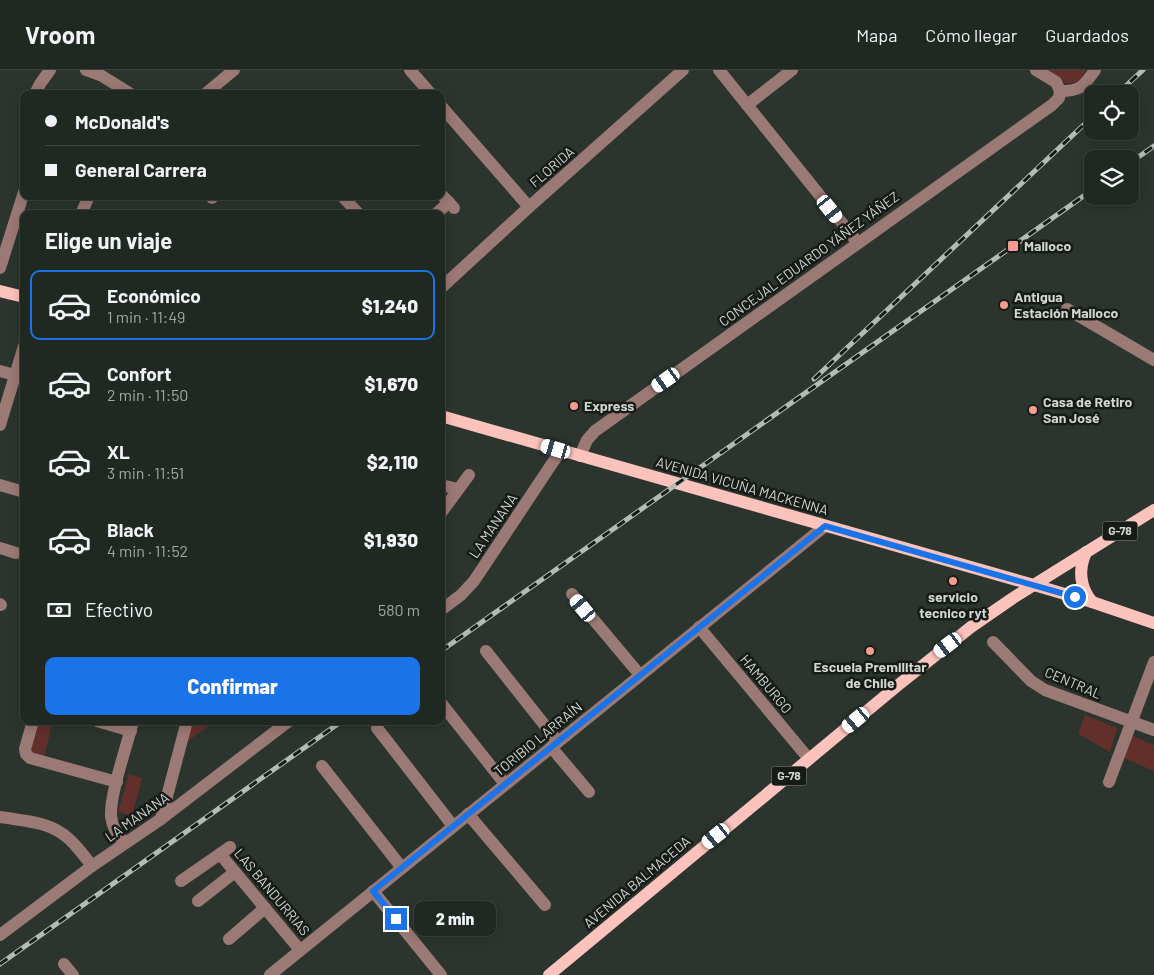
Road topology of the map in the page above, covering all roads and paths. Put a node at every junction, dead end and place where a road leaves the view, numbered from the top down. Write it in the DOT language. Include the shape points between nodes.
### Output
graph roads {
  1 [pos="50,70"];
  2 [pos="86,70"];
  3 [pos="234,70"];
  4 [pos="684,70"];
  5 [pos="719,70"];
  6 [pos="792,70"];
  7 [pos="1037,70"];
  8 [pos="1095,70"];
  9 [pos="417,73"];
  10 [pos="37,90"];
  11 [pos="125,90"];
  12 [pos="210,90"];
  13 [pos="428,90"];
  14 [pos="1060,92"];
  15 [pos="747,105"];
  16 [pos="445,111"];
  17 [pos="21,200"];
  18 [pos="346,200"];
  19 [pos="529,207"];
  20 [pos="355,210"];
  21 [pos="858,243"];
  22 [pos="0,268"];
  23 [pos="445,284"];
  24 [pos="0,291"];
  25 [pos="20,296"];
  26 [pos="1066,309"];
  27 [pos="20,359"];
  28 [pos="1154,360"];
  29 [pos="0,371"];
  30 [pos="15,375"];
  31 [pos="445,417"];
  32 [pos="0,425"];
  33 [pos="561,450"];
  34 [pos="580,456"];
  35 [pos="469,475"];
  36 [pos="0,485"];
  37 [pos="445,485"];
  38 [pos="458,489"];
  39 [pos="20,491"];
  40 [pos="445,507"];
  41 [pos="1154,510"];
  42 [pos="825,526"];
  43 [pos="0,548"];
  44 [pos="1086,552"];
  45 [pos="16,553"];
  46 [pos="1034,585"];
  47 [pos="572,594"];
  48 [pos="1092,602"];
  49 [pos="445,607"];
  50 [pos="1154,623"];
  51 [pos="699,627"];
  52 [pos="994,642"];
  53 [pos="486,651"];
  54 [pos="1154,662"];
  55 [pos="640,675"];
  56 [pos="445,708"];
  57 [pos="1133,723"];
  58 [pos="32,725"];
  59 [pos="186,725"];
  60 [pos="284,725"];
  61 [pos="132,726"];
  62 [pos="377,728"];
  63 [pos="1154,730"];
  64 [pos="554,744"];
  65 [pos="809,759"];
  66 [pos="322,766"];
  67 [pos="117,782"];
  68 [pos="1109,782"];
  69 [pos="505,784"];
  70 [pos="589,792"];
  71 [pos="468,814"];
  72 [pos="0,817"];
  73 [pos="160,819"];
  74 [pos="453,826"];
  75 [pos="125,843"];
  76 [pos="92,866"];
  77 [pos="402,868"];
  78 [pos="235,872"];
  79 [pos="181,881"];
  80 [pos="373,891"];
  81 [pos="198,901"];
  82 [pos="545,905"];
  83 [pos="266,908"];
  84 [pos="0,935"];
  85 [pos="229,938"];
  86 [pos="300,950"];
  87 [pos="64,964"];
  88 [pos="73,975"];
  89 [pos="270,975"];
  90 [pos="441,975"];
  91 [pos="549,975"];
  1 -- 10 [label="street"];
  2 -- 11 [label="street"];
  3 -- 12 [label="street"];
  4 -- 19 [label="street, FLORIDA"];
  5 -- 15 [label="street"];
  6 -- 15 [label="street"];
  7 -- 14 [label="street" via="1056,82"];
  8 -- 14 [label="street" via="1084,86 1075,91"];
  9 -- 13 [label="street"];
  14 -- 21 [label="street, CONCEJAL EDUARDO YÁÑEZ YÁÑEZ" via="1052,105"];
  15 -- 21 [label="street"];
  16 -- 19 [label="street"];
  17 -- 22 [label="street"];
  18 -- 20 [label="street"];
  19 -- 23 [label="street, FLORIDA"];
  21 -- 34 [label="street, CONCEJAL EDUARDO YÁÑEZ YÁÑEZ" via="595,431"];
  24 -- 25 [label="main road"];
  26 -- 28 [label="street"];
  27 -- 30 [label="street"];
  29 -- 30 [label="street"];
  30 -- 32 [label="street"];
  31 -- 33 [label="main road, AVENIDA VICUÑA MACKENNA"];
  33 -- 34 [label="main road, AVENIDA VICUÑA MACKENNA"];
  33 -- 49 [label="street, LA MANANA" via="474,581"];
  34 -- 42 [label="main road, AVENIDA VICUÑA MACKENNA"];
  35 -- 38 [label="street"];
  36 -- 39 [label="street"];
  37 -- 38 [label="street"];
  38 -- 40 [label="street"];
  41 -- 44 [label="main road, AVENIDA BALMACEDA / G-78"];
  42 -- 46 [label="main road, AVENIDA VICUÑA MACKENNA"];
  42 -- 51 [label="street, TORIBIO LARRAÍN"];
  43 -- 45 [label="street"];
  44 -- 46 [label="main road, AVENIDA BALMACEDA / G-78"];
  44 -- 48 [label="main road" via="1081,580"];
  46 -- 48 [label="main road, AVENIDA VICUÑA MACKENNA"];
  46 -- 65 [label="main road, AVENIDA BALMACEDA / G-78" via="950,643"];
  47 -- 55 [label="street"];
  48 -- 50 [label="main road, AVENIDA VICUÑA MACKENNA"];
  51 -- 55 [label="street, TORIBIO LARRAÍN"];
  51 -- 65 [label="street, HAMBURGO"];
  52 -- 57 [label="street, CENTRAL" via="1044,690"];
  53 -- 64 [label="street"];
  54 -- 57 [label="street"];
  55 -- 64 [label="street, TORIBIO LARRAÍN"];
  56 -- 69 [label="street"];
  57 -- 63 [label="street, CENTRAL"];
  57 -- 68 [label="street" via="1128,728"];
  58 -- 67 [label="street" via="25,749 30,758"];
  59 -- 73 [label="street"];
  60 -- 73 [label="street, LA MANANA"];
  61 -- 67 [label="street"];
  62 -- 74 [label="street"];
  64 -- 69 [label="street, TORIBIO LARRAÍN"];
  64 -- 70 [label="street"];
  65 -- 91 [label="main road, AVENIDA BALMACEDA / G-78"];
  66 -- 77 [label="street"];
  67 -- 75 [label="street" via="111,817 114,828"];
  69 -- 71 [label="street, TORIBIO LARRAÍN"];
  71 -- 74 [label="street, TORIBIO LARRAÍN"];
  71 -- 82 [label="street"];
  72 -- 76 [label="street" via="42,824 56,830 70,839"];
  73 -- 75 [label="street, LA MANANA"];
  74 -- 77 [label="street, TORIBIO LARRAÍN"];
  75 -- 76 [label="street, LA MANANA"];
  76 -- 84 [label="street, LA MANANA"];
  77 -- 80 [label="street, TORIBIO LARRAÍN"];
  78 -- 79 [label="street, LAS BANDURRIAS" via="225,850"];
  78 -- 81 [label="street"];
  78 -- 83 [label="street, LAS BANDURRIAS"];
  80 -- 86 [label="street, TORIBIO LARRAÍN"];
  80 -- 90 [label="street"];
  83 -- 85 [label="street"];
  83 -- 86 [label="street, LAS BANDURRIAS"];
  86 -- 89 [label="street, TORIBIO LARRAÍN"];
  87 -- 88 [label="street"];
}
